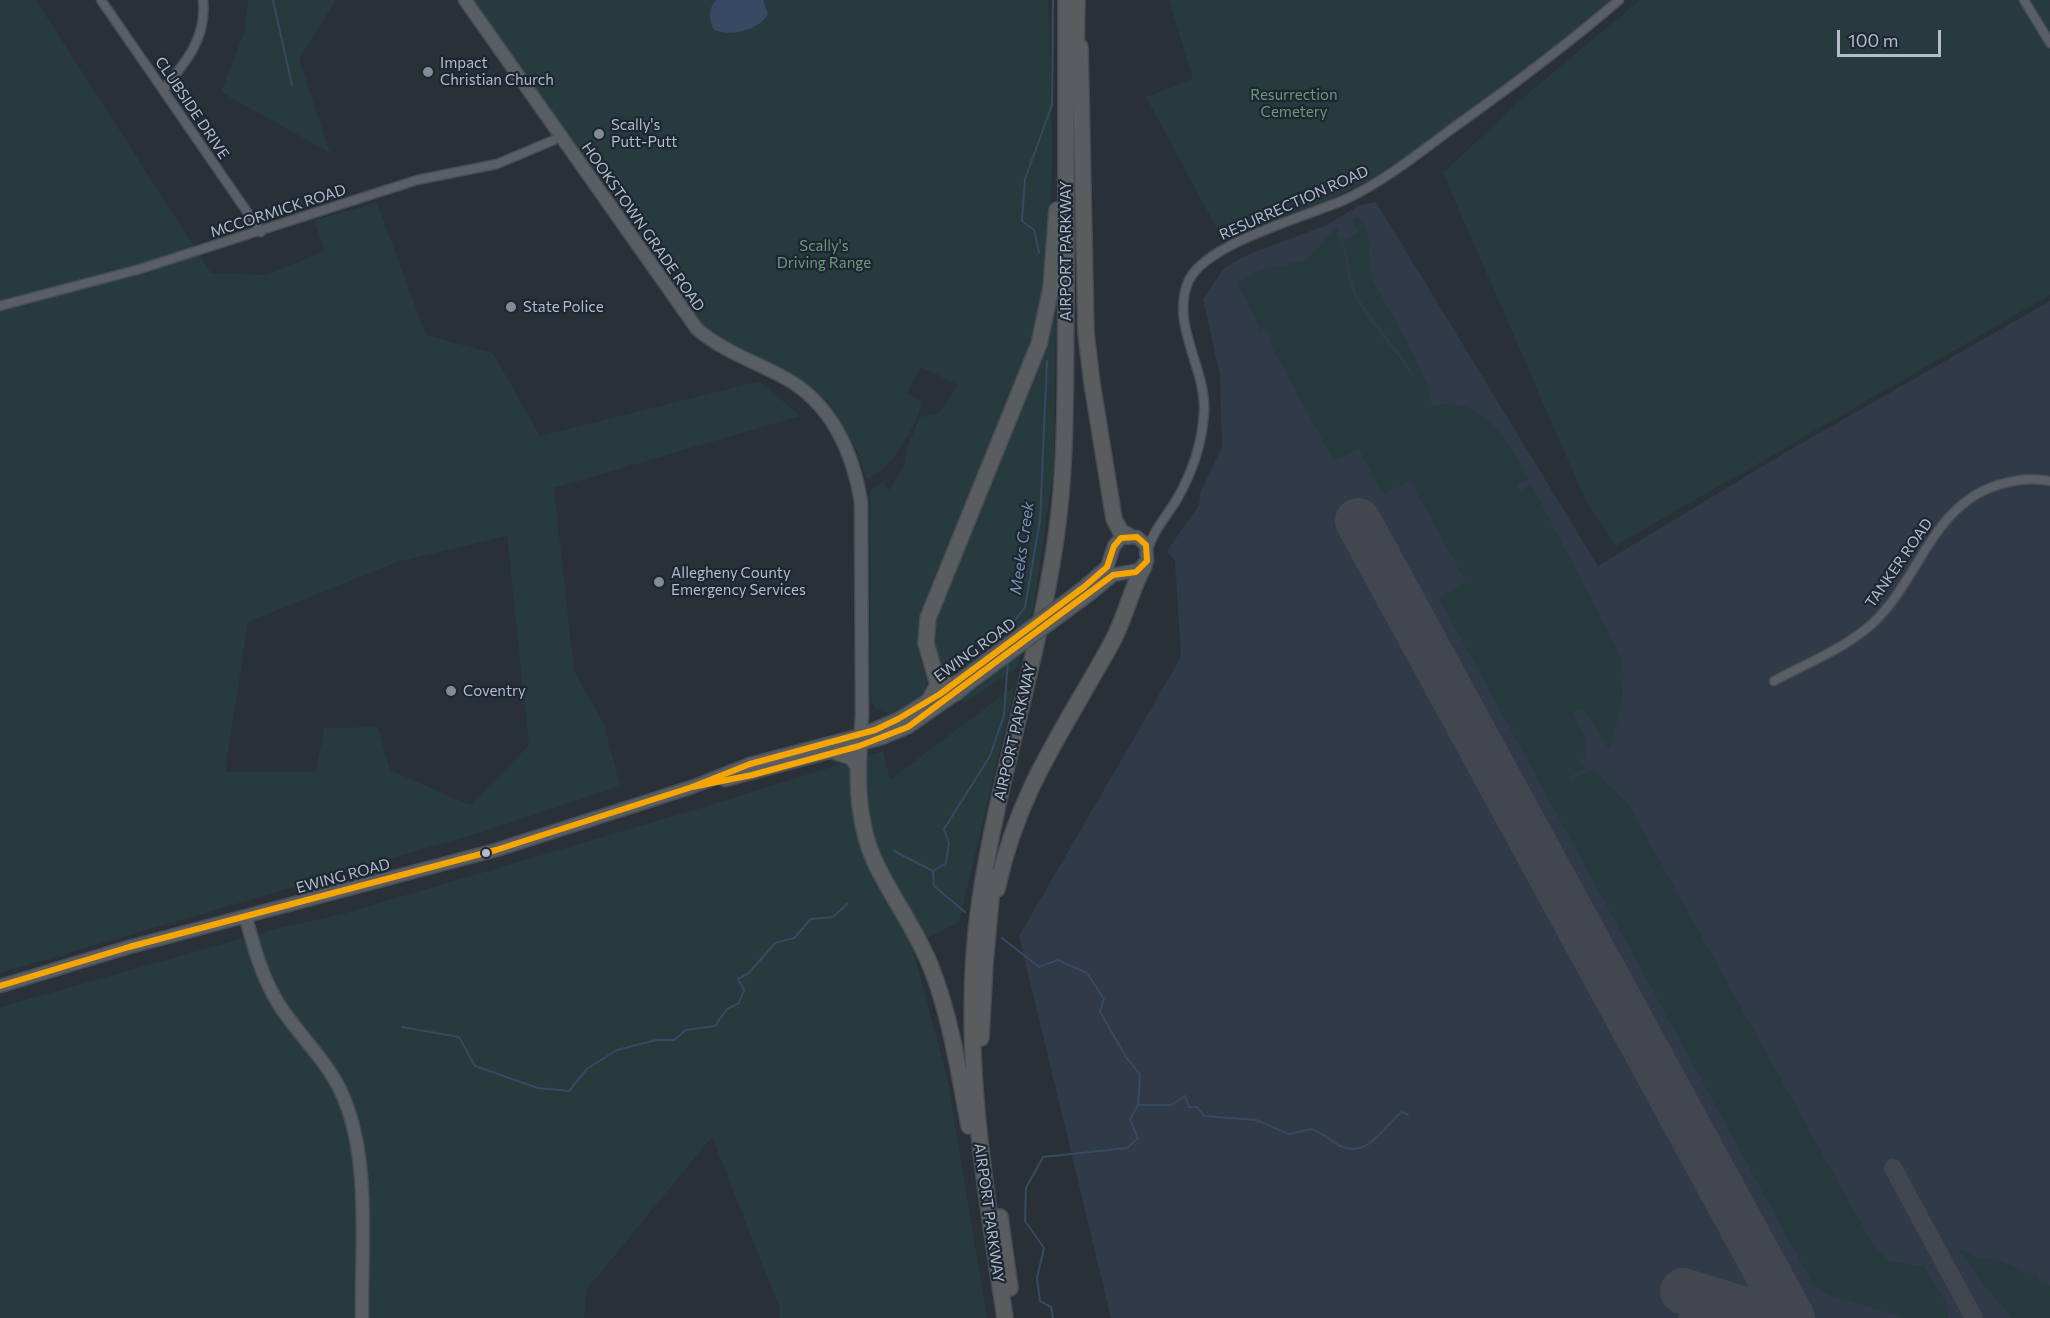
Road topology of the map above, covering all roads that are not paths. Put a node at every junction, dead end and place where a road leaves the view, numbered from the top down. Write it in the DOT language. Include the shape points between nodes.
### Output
graph roads {
  1 [pos="101,0"];
  2 [pos="204,0"];
  3 [pos="465,0"];
  4 [pos="1066,0"];
  5 [pos="1078,0"];
  6 [pos="1619,0"];
  7 [pos="2024,0"];
  8 [pos="2050,43"];
  9 [pos="1066,81"];
  10 [pos="164,90"];
  11 [pos="561,137"];
  12 [pos="261,232"];
  13 [pos="0,306"];
  14 [pos="2050,481"];
  15 [pos="1160,523"];
  16 [pos="1133,537"];
  17 [pos="1148,549"];
  18 [pos="1144,566"];
  19 [pos="1087,590"];
  20 [pos="936,672"];
  21 [pos="1774,681"];
  22 [pos="959,686"];
  23 [pos="929,701"];
  24 [pos="860,740"];
  25 [pos="836,752"];
  26 [pos="858,766"];
  27 [pos="692,787"];
  28 [pos="246,918"];
  29 [pos="987,933"];
  30 [pos="0,986"];
  31 [pos="995,1257"];
  32 [pos="362,1318"];
  33 [pos="1005,1318"];
  34 [pos="1015,1318"];
  1 -- 10 [label="street, CLUBSIDE DRIVE"];
  2 -- 10 [label="street" via="202,32 192,53"];
  3 -- 11 [label="street, HOOKSTOWN GRADE ROAD"];
  4 -- 9 [label="highway, AIRPORT PARKWAY"];
  5 -- 16 [label="highway" via="1087,341 1114,519 1121,532"];
  5 -- 29 [label="highway, AIRPORT PARKWAY" via="1075,387 1068,512 1058,585 998,849"];
  6 -- 15 [label="street, RESURRECTION ROAD" via="1530,73 1375,184 1233,245 1197,268 1186,288 1183,313 1204,397 1203,426 1185,484"];
  7 -- 8 [label="street"];
  9 -- 20 [label="highway" via="1046,319 1031,365 931,609 926,643"];
  9 -- 31 [label="highway, AIRPORT PARKWAY" via="1064,460 1059,513 1044,604 992,829 979,902 974,965 974,1081"];
  10 -- 12 [label="street, CLUBSIDE DRIVE"];
  11 -- 12 [label="street, MCCORMICK ROAD" via="497,164 417,180"];
  11 -- 24 [label="street, HOOKSTOWN GRADE ROAD" via="697,329 716,345 786,378 809,395 843,439 857,473 861,502"];
  12 -- 13 [label="street, MCCORMICK ROAD" via="140,270"];
  14 -- 21 [label="street, TANKER ROAD" via="2010,481 1970,497 1944,520 1872,624"];
  15 -- 16 [label="street, RESURRECTION ROAD"];
  15 -- 17 [label="street, RESURRECTION ROAD"];
  16 -- 17 [label="street"];
  16 -- 19 [label="street, EWING ROAD" via="1117,541 1107,567"];
  17 -- 18 [label="street"];
  18 -- 19 [label="street, EWING ROAD"];
  18 -- 29 [label="highway" via="1115,638 1024,798 1004,857"];
  19 -- 22 [label="street, EWING ROAD, bridge"];
  20 -- 22 [label="highway"];
  20 -- 23 [label="highway" via="938,689"];
  22 -- 23 [label="street, EWING ROAD"];
  22 -- 24 [label="street, EWING ROAD" via="908,727"];
  23 -- 24 [label="street, EWING ROAD"];
  24 -- 25 [label="street, EWING ROAD"];
  24 -- 26 [label="highway"];
  24 -- 27 [label="street, EWING ROAD" via="750,764"];
  25 -- 26 [label="highway" via="852,757"];
  25 -- 27 [label="street, EWING ROAD"];
  26 -- 31 [label="highway" via="859,804 866,840 922,945 948,1022"];
  27 -- 28 [label="street, EWING ROAD" via="496,850"];
  28 -- 30 [label="street, EWING ROAD" via="129,947"];
  28 -- 32 [label="street" via="270,989 334,1078 353,1123 360,1169"];
  29 -- 34 [label="highway, AIRPORT PARKWAY" via="982,1073"];
  31 -- 33 [label="highway, AIRPORT PARKWAY"];
}
